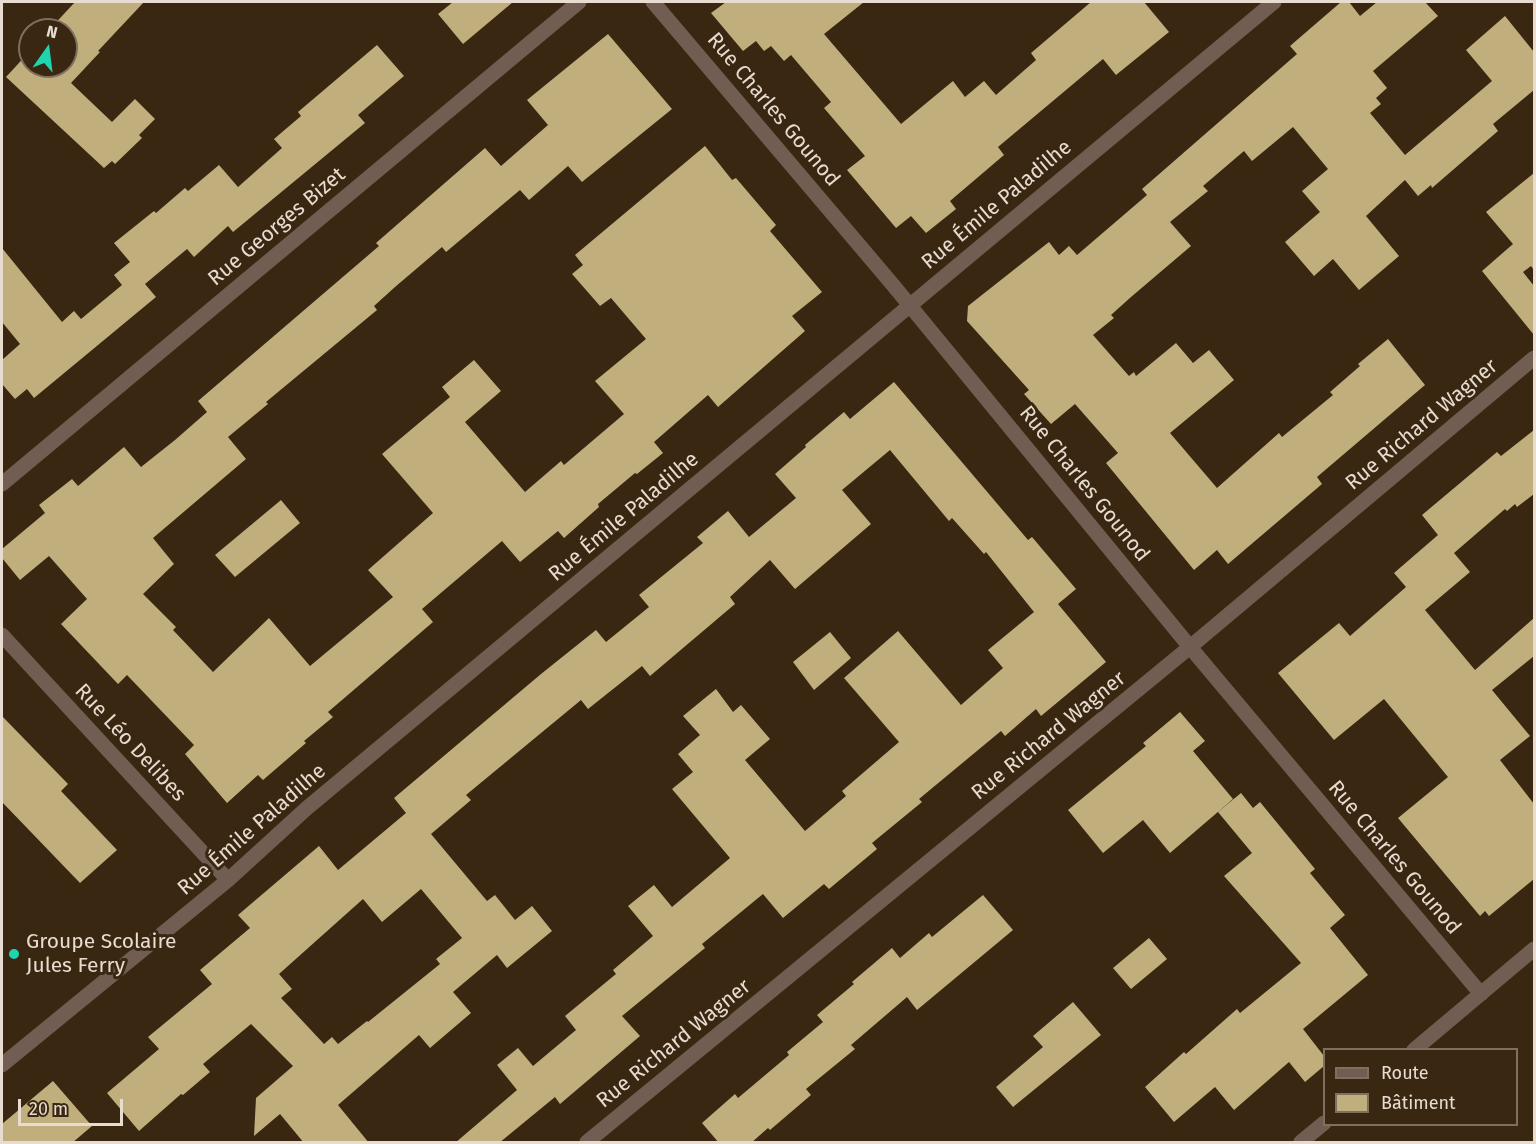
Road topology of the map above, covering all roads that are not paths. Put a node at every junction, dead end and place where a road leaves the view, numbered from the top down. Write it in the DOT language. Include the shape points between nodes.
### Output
graph roads {
  1 [pos="579,2"];
  2 [pos="653,2"];
  3 [pos="1275,2"];
  4 [pos="910,306"];
  5 [pos="1534,358"];
  6 [pos="2,484"];
  7 [pos="2,635"];
  8 [pos="1190,647"];
  9 [pos="228,880"];
  10 [pos="1534,949"];
  11 [pos="1480,994"];
  12 [pos="1416,1048"];
  13 [pos="2,1065"];
  14 [pos="1323,1124"];
  15 [pos="587,1143"];
  16 [pos="1301,1143"];
  1 -- 6 [label="street, Rue Georges Bizet"];
  2 -- 4 [label="street, Rue Charles Gounod"];
  3 -- 4 [label="street, Rue Émile Paladilhe"];
  4 -- 8 [label="street, Rue Charles Gounod"];
  4 -- 9 [label="street, Rue Émile Paladilhe" via="307,808"];
  5 -- 8 [label="street, Rue Richard Wagner"];
  7 -- 9 [label="street, Rue Léo Delibes"];
  8 -- 11 [label="street, Rue Charles Gounod"];
  8 -- 15 [label="street, Rue Richard Wagner"];
  9 -- 13 [label="street, Rue Émile Paladilhe"];
  10 -- 11 [label="street"];
  11 -- 12 [label="street"];
  14 -- 16 [label="street"];
}
